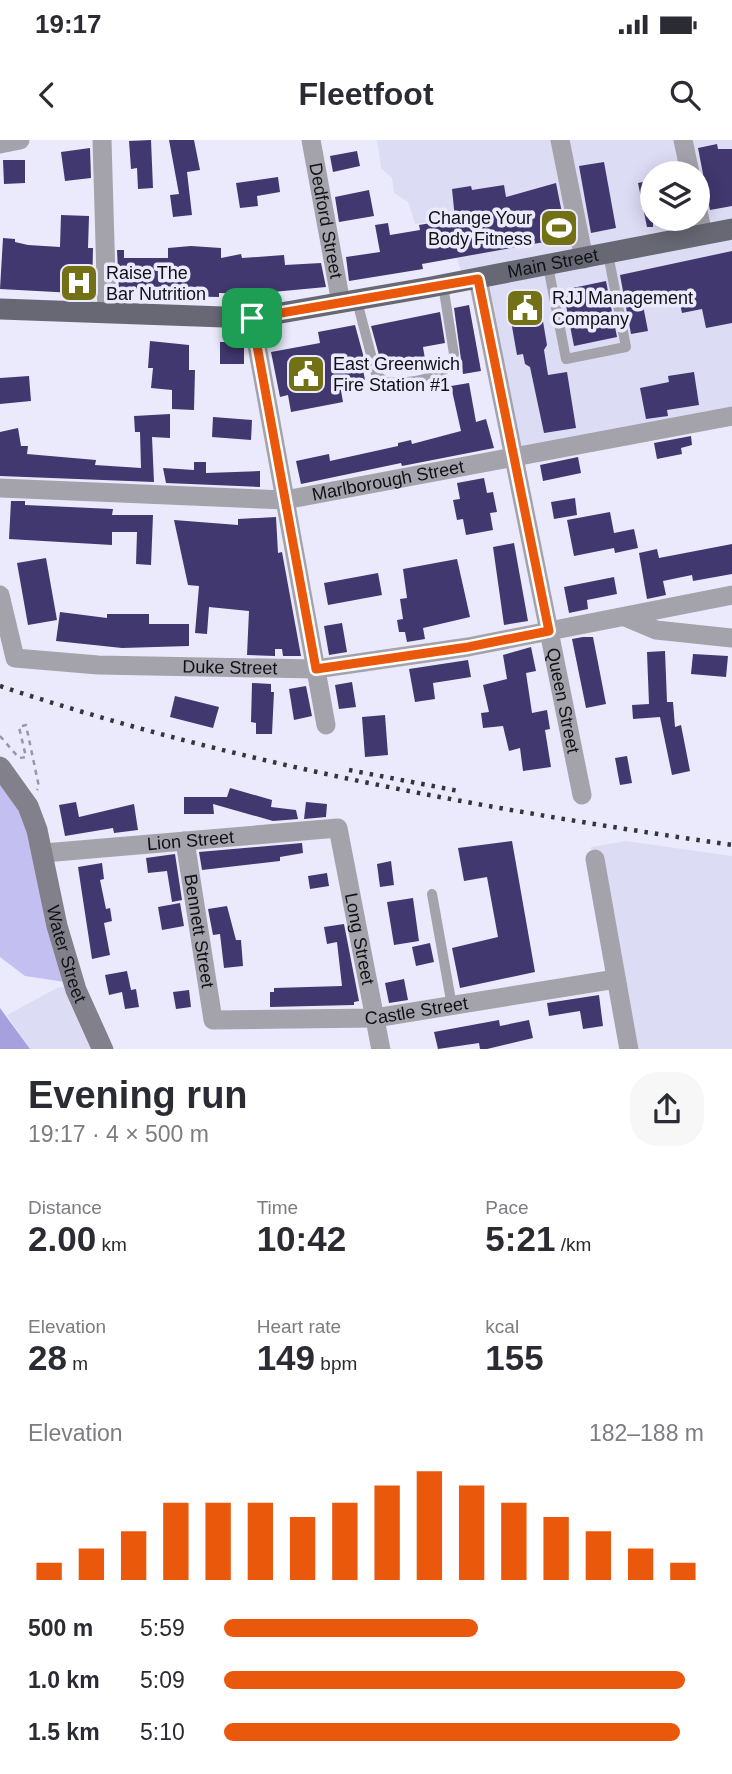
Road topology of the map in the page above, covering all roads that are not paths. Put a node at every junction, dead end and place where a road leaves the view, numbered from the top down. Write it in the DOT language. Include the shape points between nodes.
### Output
graph roads {
  1 [pos="20,140"];
  2 [pos="102,140"];
  3 [pos="311,140"];
  4 [pos="560,140"];
  5 [pos="683,140"];
  6 [pos="0,144"];
  7 [pos="687,161"];
  8 [pos="732,229"];
  9 [pos="702,231"];
  10 [pos="703,235"];
  11 [pos="608,254"];
  12 [pos="584,259"];
  13 [pos="548,266"];
  14 [pos="478,279"];
  15 [pos="443,285"];
  16 [pos="349,302"];
  17 [pos="0,309"];
  18 [pos="107,313"];
  19 [pos="252,318"];
  20 [pos="732,416"];
  21 [pos="514,456"];
  22 [pos="0,488"];
  23 [pos="285,500"];
  24 [pos="0,595"];
  25 [pos="732,595"];
  26 [pos="625,617"];
  27 [pos="549,631"];
  28 [pos="732,638"];
  29 [pos="316,669"];
  30 [pos="326,725"];
  31 [pos="0,767"];
  32 [pos="582,795"];
  33 [pos="338,828"];
  34 [pos="185,841"];
  35 [pos="44,853"];
  36 [pos="595,859"];
  37 [pos="432,894"];
  38 [pos="616,979"];
  39 [pos="452,1006"];
  40 [pos="375,1018"];
  41 [pos="213,1020"];
  42 [pos="103,1049"];
  43 [pos="381,1049"];
  44 [pos="629,1049"];
  1 -- 6 [label="street"];
  2 -- 18 [label="street"];
  3 -- 16 [label="street, Dedford Street"];
  4 -- 12 [label="street"];
  5 -- 7 [label="street"];
  8 -- 10 [label="main road, Main Street"];
  9 -- 10 [label="street"];
  10 -- 11 [label="main road, Main Street"];
  11 -- 12 [label="main road, Main Street"];
  11 -- 13 [label="lane" via="626,347 566,359"];
  12 -- 13 [label="main road, Main Street"];
  13 -- 14 [label="main road, Main Street"];
  14 -- 15 [label="main road, Main Street"];
  14 -- 21 [label="street, Queen Street"];
  15 -- 16 [label="main road, Main Street"];
  15 -- 16 [label="lane" via="452,363 417,380 385,382 376,374"];
  16 -- 19 [label="main road, Main Street"];
  17 -- 18 [label="main road, Main Street"];
  18 -- 19 [label="main road, Main Street"];
  19 -- 23 [label="street"];
  20 -- 21 [label="street, Marlborough Street"];
  21 -- 23 [label="street, Marlborough Street"];
  21 -- 27 [label="street, Queen Street"];
  22 -- 23 [label="street, Marlborough Street"];
  23 -- 29 [label="street"];
  24 -- 29 [label="street, Duke Street" via="15,658 137,666"];
  25 -- 26 [label="street, Duke Street"];
  26 -- 27 [label="street, Duke Street"];
  26 -- 28 [label="street" via="656,630"];
  27 -- 29 [label="street, Duke Street"];
  27 -- 32 [label="street, Queen Street"];
  29 -- 30 [label="street"];
  31 -- 35 [label="street, Water Street" via="28,806"];
  33 -- 34 [label="street, Lion Street"];
  33 -- 40 [label="street, Long Street"];
  34 -- 35 [label="street, Lion Street"];
  34 -- 41 [label="street, Bennett Street"];
  35 -- 42 [label="street, Water Street" via="57,926 76,990"];
  36 -- 38 [label="street"];
  37 -- 39 [label="lane"];
  38 -- 39 [label="street, Castle Street"];
  38 -- 44 [label="street"];
  39 -- 40 [label="street, Castle Street"];
  40 -- 41 [label="street, Castle Street"];
  40 -- 43 [label="street, Long Street"];
}
